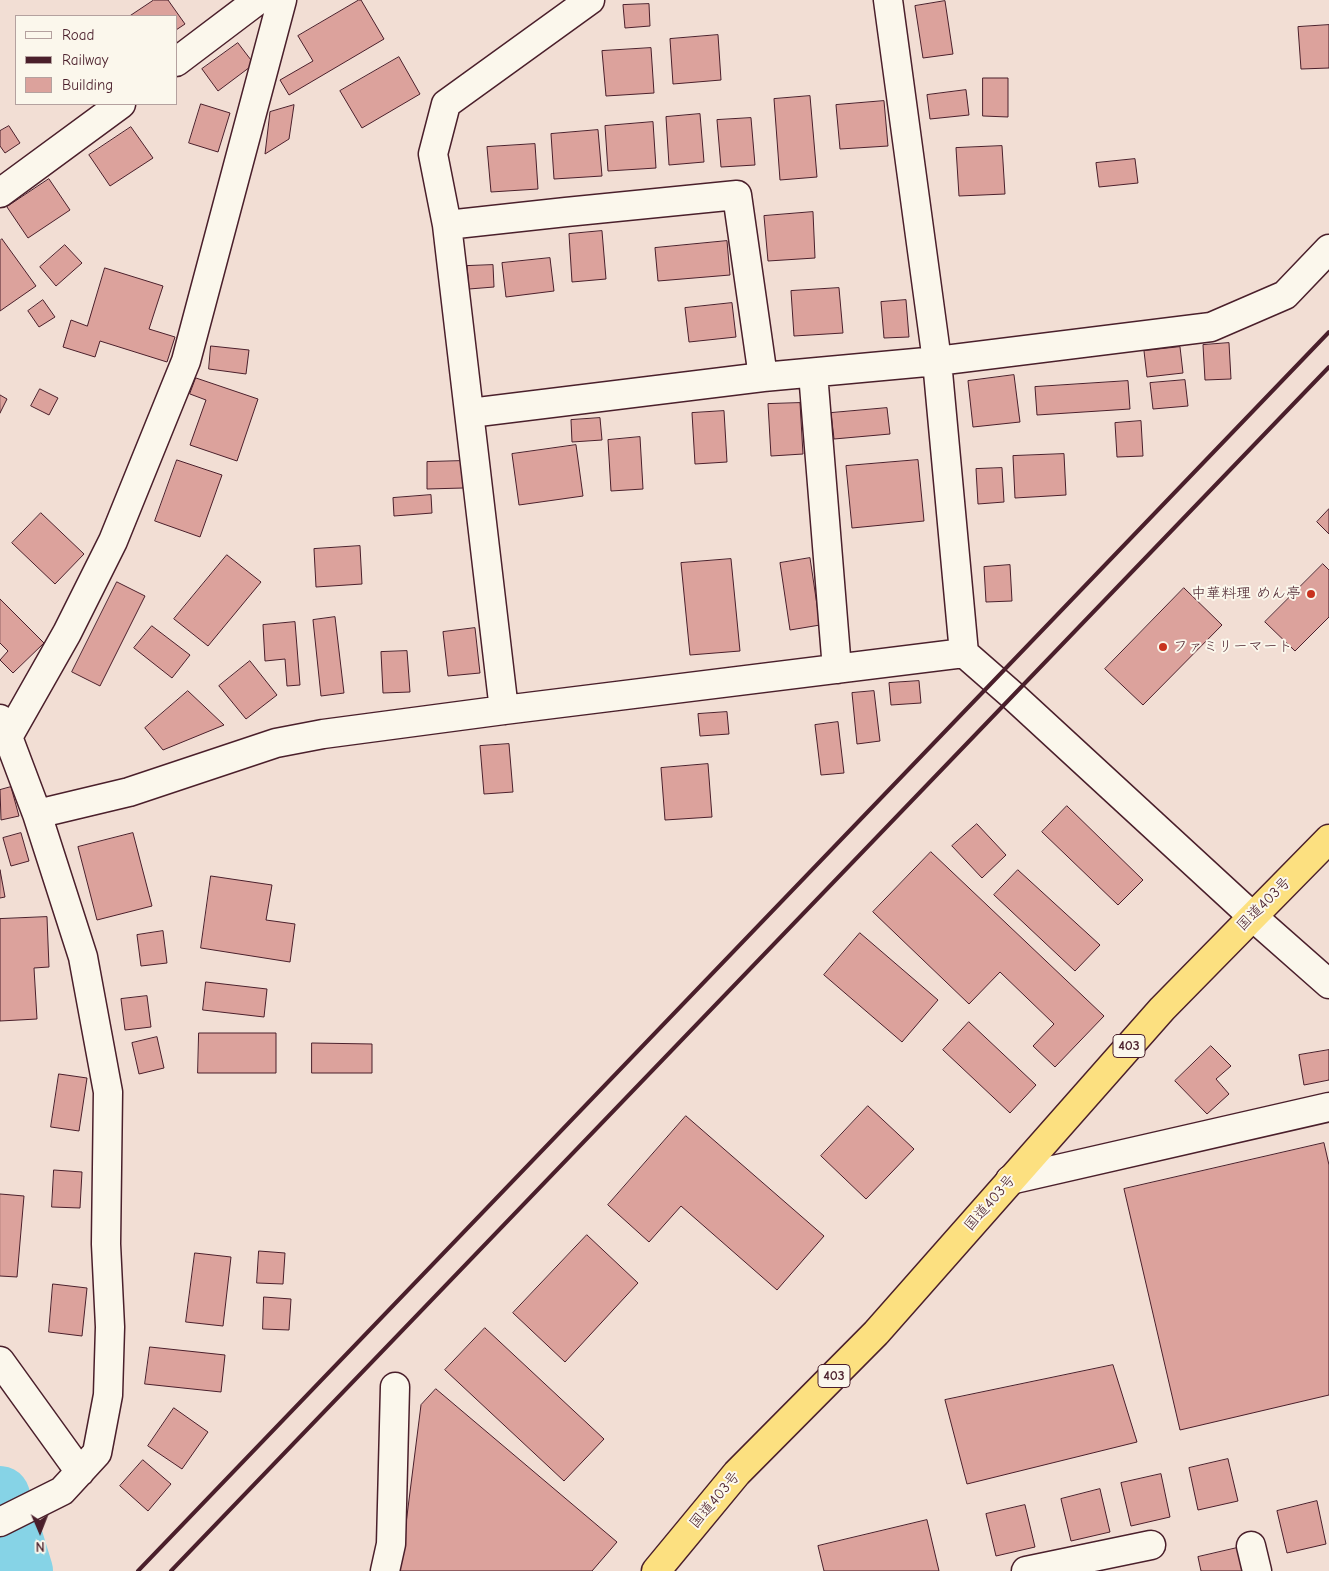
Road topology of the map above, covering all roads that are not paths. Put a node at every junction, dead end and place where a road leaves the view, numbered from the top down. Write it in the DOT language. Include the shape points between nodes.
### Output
graph roads {
  1 [pos="258,0"];
  2 [pos="282,0"];
  3 [pos="590,0"];
  4 [pos="888,0"];
  5 [pos="178,60"];
  6 [pos="120,105"];
  7 [pos="0,193"];
  8 [pos="447,225"];
  9 [pos="1329,249"];
  10 [pos="937,361"];
  11 [pos="813,372"];
  12 [pos="763,377"];
  13 [pos="470,413"];
  14 [pos="964,653"];
  15 [pos="837,669"];
  16 [pos="504,710"];
  17 [pos="3,731"];
  18 [pos="37,814"];
  19 [pos="1329,839"];
  20 [pos="1252,916"];
  21 [pos="1329,984"];
  22 [pos="1329,1107"];
  23 [pos="1010,1180"];
  24 [pos="0,1361"];
  25 [pos="395,1387"];
  26 [pos="71,1481"];
  27 [pos="0,1522"];
  28 [pos="1151,1545"];
  29 [pos="385,1571"];
  30 [pos="656,1571"];
  31 [pos="1026,1571"];
  1 -- 5 [label="street"];
  2 -- 17 [label="street" via="186,361 113,541 67,633"];
  3 -- 8 [label="street" via="446,104 433,154"];
  4 -- 10 [label="street"];
  6 -- 7 [label="street"];
  8 -- 12 [label="street" via="737,195"];
  8 -- 13 [label="street"];
  9 -- 10 [label="street" via="1285,295 1211,327"];
  10 -- 11 [label="street"];
  10 -- 14 [label="street"];
  11 -- 12 [label="street"];
  11 -- 15 [label="street"];
  12 -- 13 [label="street"];
  13 -- 16 [label="street"];
  14 -- 15 [label="street"];
  14 -- 20 [label="street"];
  15 -- 16 [label="street"];
  16 -- 18 [label="street" via="276,743 129,792"];
  17 -- 18 [label="street"];
  18 -- 26 [label="street" via="83,957 108,1092 108,1396 97,1453"];
  19 -- 20 [label="highway, 国道403号 / 403"];
  20 -- 21 [label="street"];
  20 -- 23 [label="highway, 国道403号 / 403" via="1162,1008"];
  22 -- 23 [label="street"];
  23 -- 30 [label="highway, 国道403号 / 403" via="876,1333 736,1474"];
  24 -- 26 [label="street"];
  25 -- 29 [label="street" via="391,1544"];
  26 -- 27 [label="street"];
  28 -- 31 [label="street"];
}
